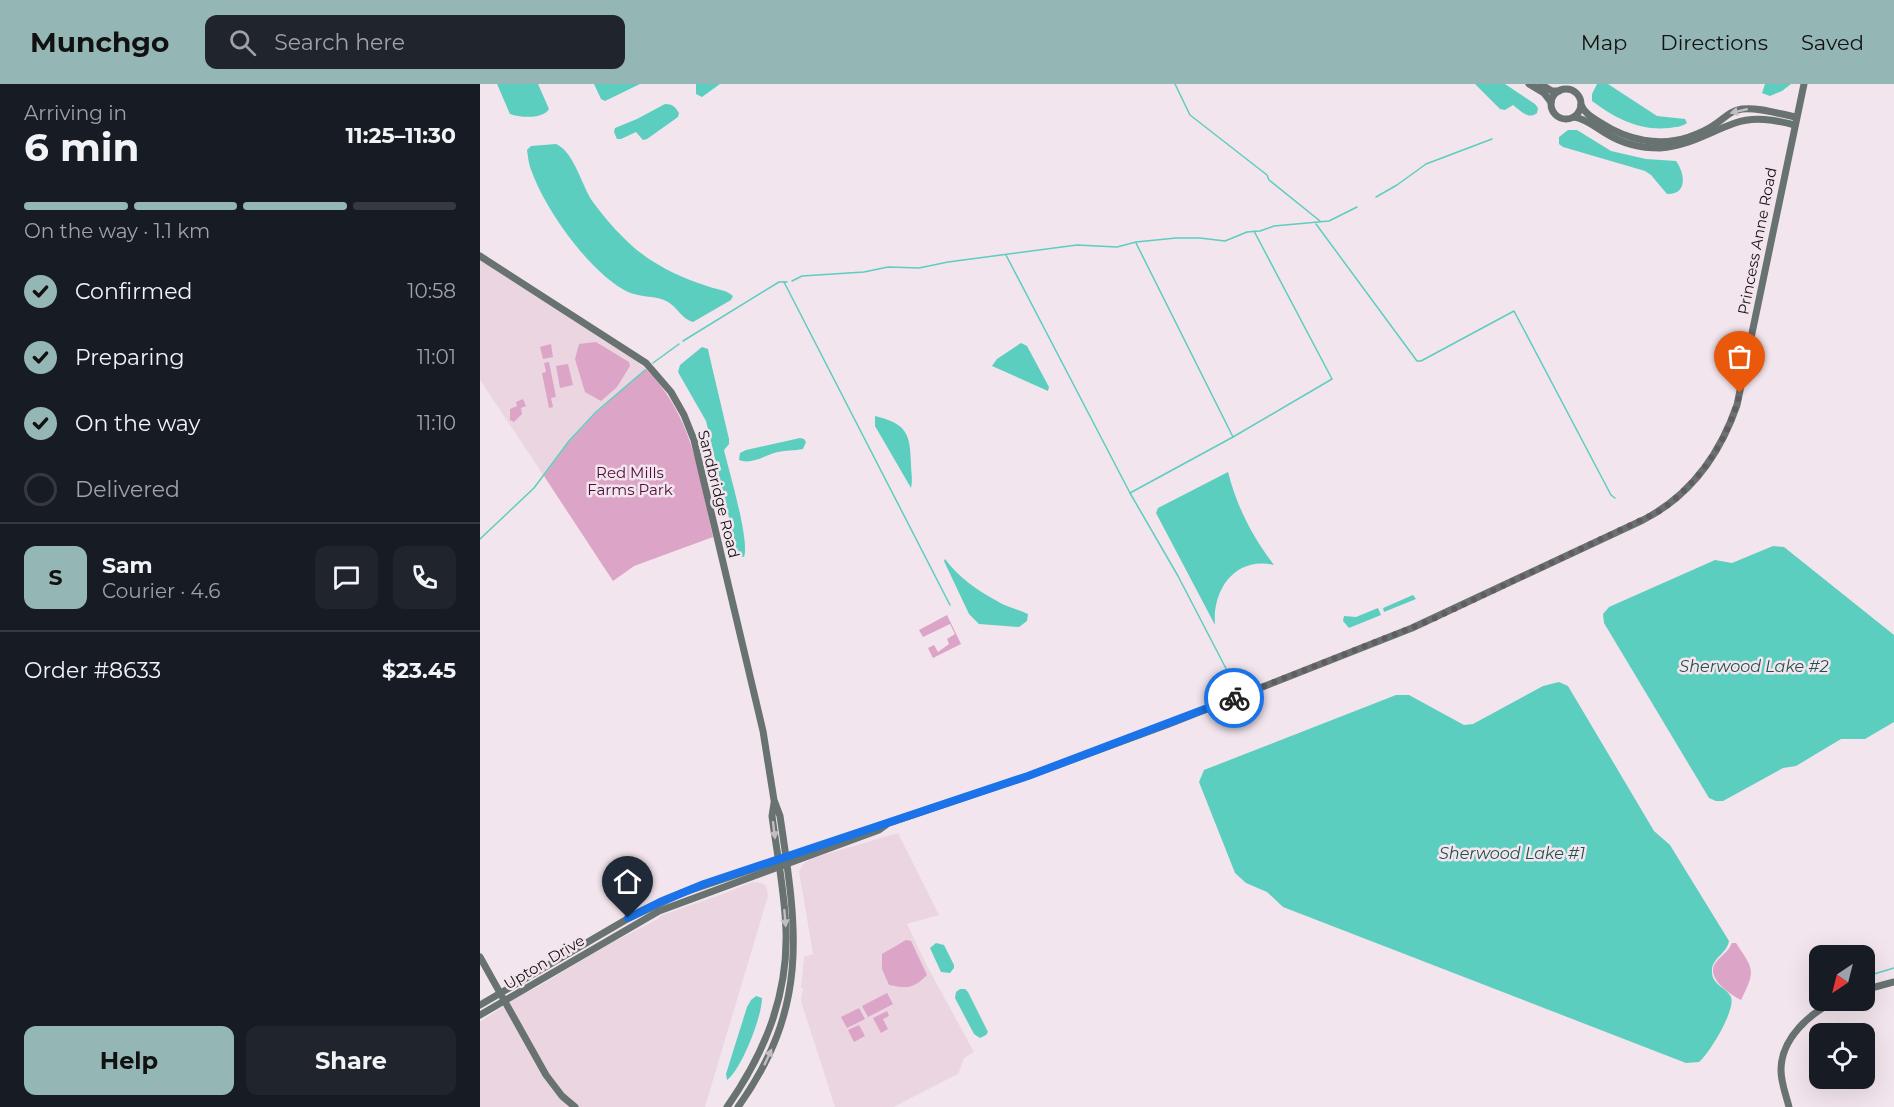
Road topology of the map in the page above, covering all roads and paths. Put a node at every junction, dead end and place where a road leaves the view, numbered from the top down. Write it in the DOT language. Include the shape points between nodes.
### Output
graph roads {
  1 [pos="1529,84"];
  2 [pos="1540,84"];
  3 [pos="1804,84"];
  4 [pos="1559,91"];
  5 [pos="1551,102"];
  6 [pos="1581,105"];
  7 [pos="1574,117"];
  8 [pos="1795,121"];
  9 [pos="480,256"];
  10 [pos="774,800"];
  11 [pos="787,860"];
  12 [pos="778,863"];
  13 [pos="480,957"];
  14 [pos="1894,982"];
  15 [pos="1875,987"];
  16 [pos="500,994"];
  17 [pos="504,1001"];
  18 [pos="480,1005"];
  19 [pos="1819,1011"];
  20 [pos="480,1015"];
  21 [pos="575,1107"];
  22 [pos="727,1107"];
  23 [pos="738,1107"];
  24 [pos="1789,1107"];
  1 -- 5 [label="main road"];
  2 -- 4 [label="main road"];
  3 -- 8 [label="main road, Princess Anne Road"];
  4 -- 5 [label="main road"];
  4 -- 6 [label="main road" via="1572,91 1579,96"];
  5 -- 7 [label="main road" via="1559,117"];
  6 -- 7 [label="main road"];
  8 -- 6 [label="main road, one-way" via="1742,109 1689,137 1659,142 1616,132 1588,115"];
  7 -- 8 [label="main road" via="1621,141 1658,148 1691,143 1748,120"];
  8 -- 11 [label="main road, Princess Anne Road" via="1737,405 1713,456 1672,502 1643,520 1412,628 1169,724"];
  9 -- 10 [label="main road, Sandbridge Road" via="636,356 662,380 677,402 694,440 763,731"];
  10 -- 11 [label="main road, Sandbridge Road"];
  10 -- 12 [label="main road, Sandbridge Road, one-way" via="772,816"];
  11 -- 12 [label="main road, Princess Anne Road"];
  23 -- 11 [label="main road, one-way" via="770,1053 789,998 795,932"];
  12 -- 16 [label="main road, Upton Drive" via="704,884 646,909"];
  12 -- 17 [label="main road, Upton Drive" via="643,919"];
  12 -- 22 [label="main road, one-way" via="786,931 781,992 760,1053"];
  13 -- 16 [label="main road"];
  14 -- 15 [label="main road"];
  16 -- 17 [label="main road"];
  16 -- 18 [label="main road, Upton Drive"];
  17 -- 20 [label="main road, Upton Drive"];
  17 -- 21 [label="main road" via="546,1075"];
  19 -- 24 [label="main road" via="1786,1048 1781,1072"];
}
